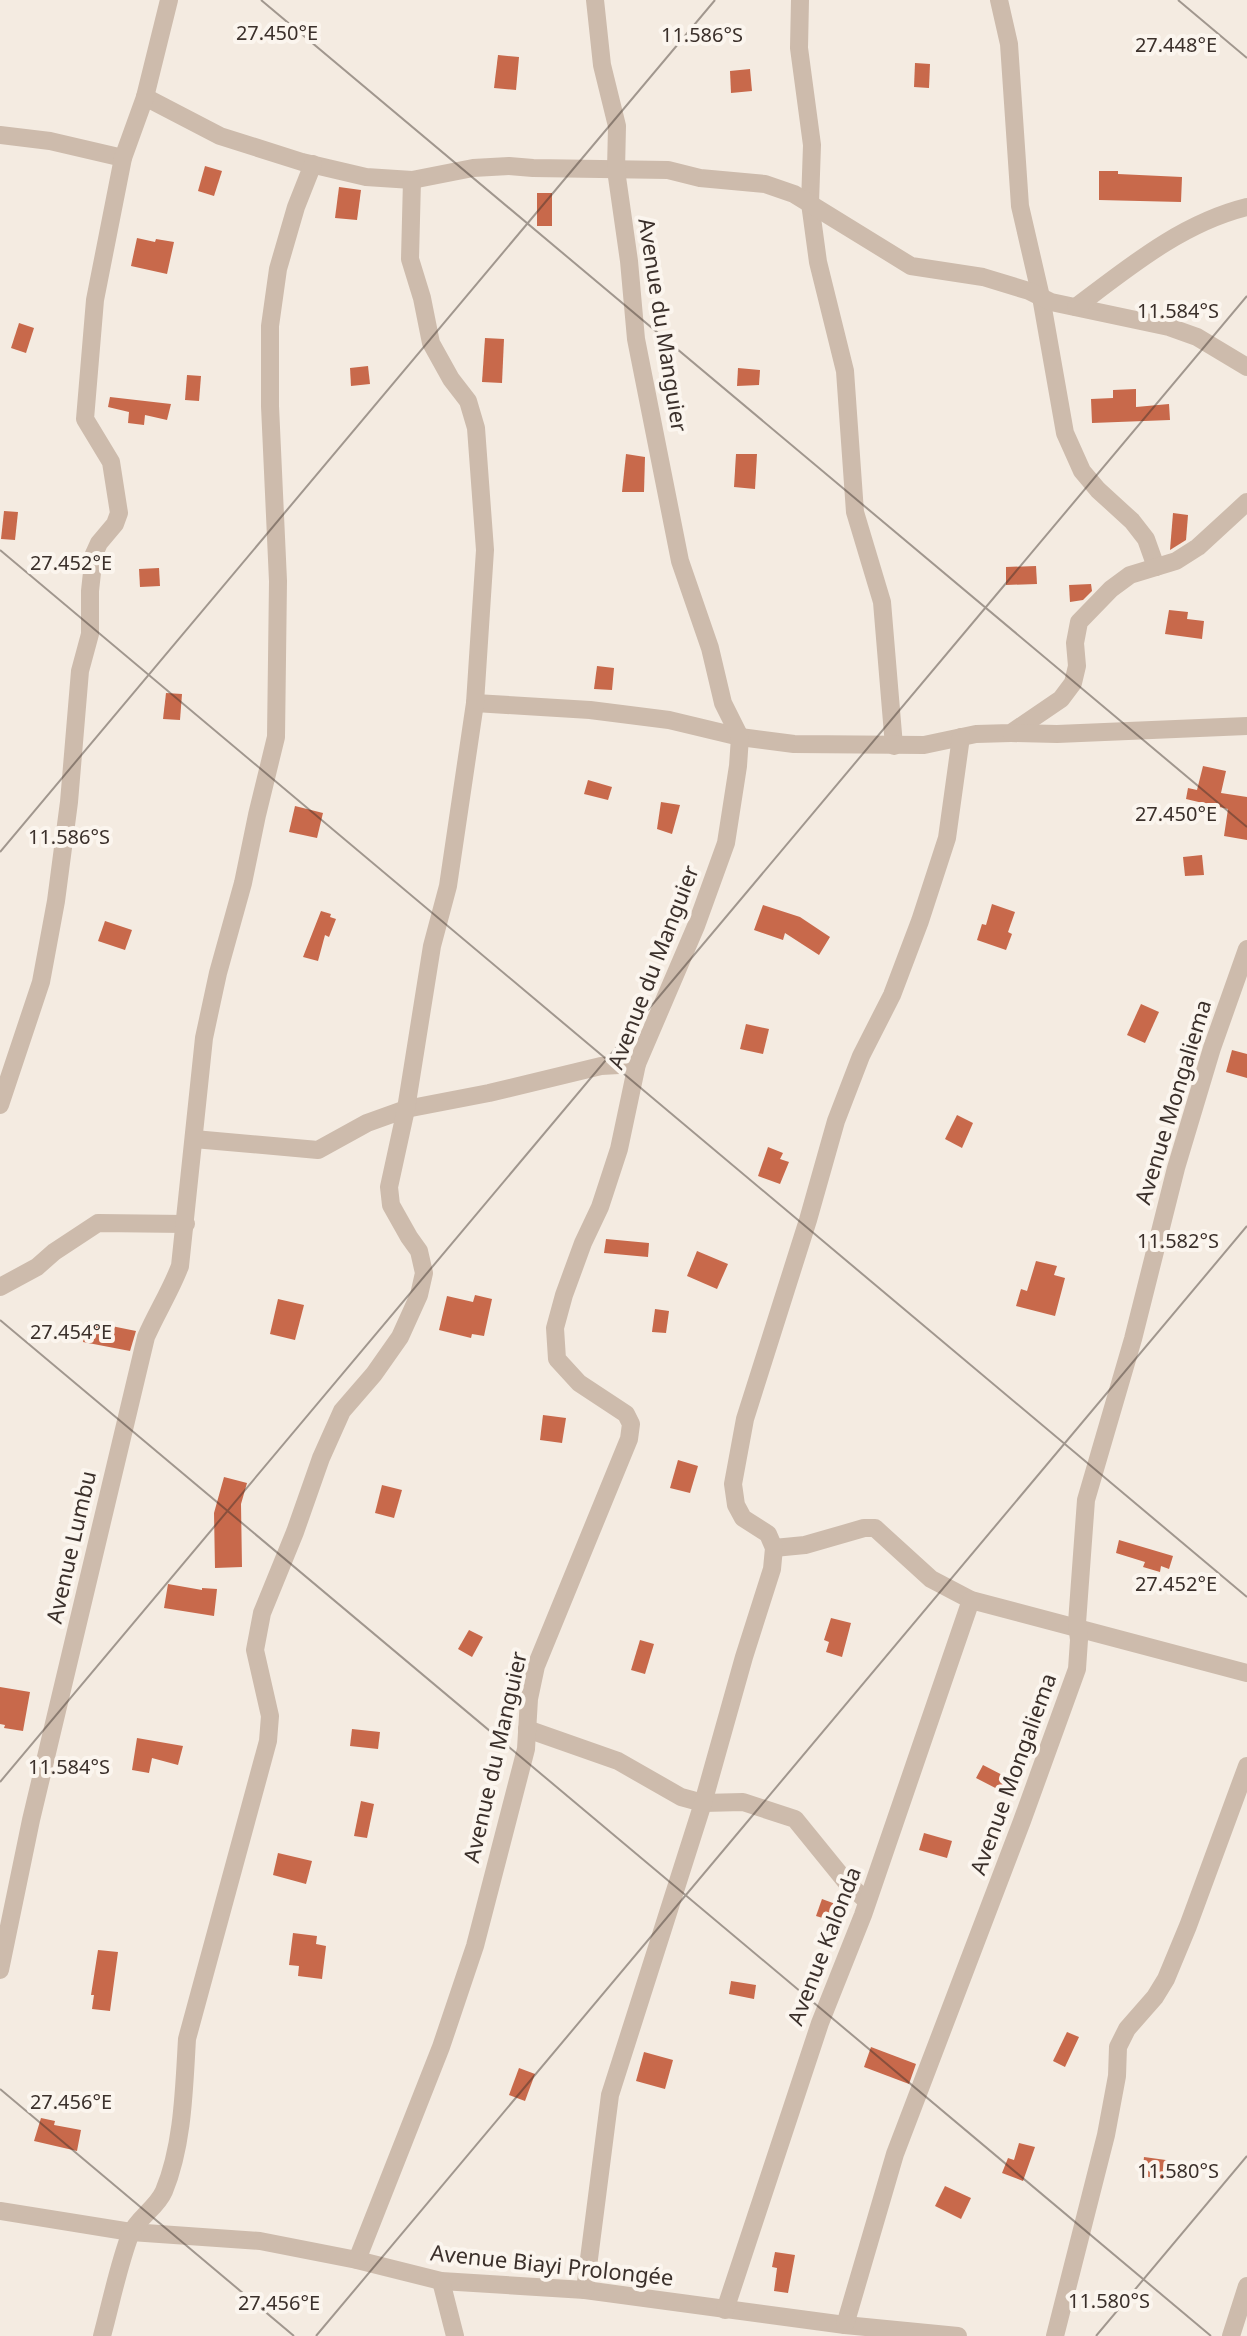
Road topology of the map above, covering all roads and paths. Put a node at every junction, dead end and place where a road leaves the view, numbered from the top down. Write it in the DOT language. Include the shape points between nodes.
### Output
graph roads {
  1 [pos="169,0"];
  2 [pos="595,0"];
  3 [pos="800,0"];
  4 [pos="999,0"];
  5 [pos="145,97"];
  6 [pos="0,135"];
  7 [pos="123,158"];
  8 [pos="313,164"];
  9 [pos="616,170"];
  10 [pos="412,180"];
  11 [pos="810,203"];
  12 [pos="1247,207"];
  13 [pos="1041,297"];
  14 [pos="1076,307"];
  15 [pos="1247,367"];
  16 [pos="1247,502"];
  17 [pos="1156,567"];
  18 [pos="475,703"];
  19 [pos="1247,726"];
  20 [pos="1011,733"];
  21 [pos="740,737"];
  22 [pos="961,737"];
  23 [pos="894,746"];
  24 [pos="1247,949"];
  25 [pos="637,1064"];
  26 [pos="0,1105"];
  27 [pos="406,1109"];
  28 [pos="194,1139"];
  29 [pos="186,1224"];
  30 [pos="0,1287"];
  31 [pos="774,1548"];
  32 [pos="971,1600"];
  33 [pos="1078,1630"];
  34 [pos="1247,1673"];
  35 [pos="527,1729"];
  36 [pos="1247,1766"];
  37 [pos="703,1803"];
  38 [pos="867,1901"];
  39 [pos="0,1970"];
  40 [pos="0,2211"];
  41 [pos="131,2232"];
  42 [pos="357,2260"];
  43 [pos="441,2281"];
  44 [pos="1247,2286"];
  45 [pos="585,2290"];
  46 [pos="725,2310"];
  47 [pos="845,2325"];
  48 [pos="102,2336"];
  49 [pos="455,2336"];
  50 [pos="958,2336"];
  51 [pos="1055,2336"];
  52 [pos="1231,2336"];
  1 -- 5 [label="street"];
  2 -- 9 [label="street, Avenue du Manguier" via="602,65 617,126"];
  3 -- 11 [label="street" via="799,48 812,145"];
  4 -- 13 [label="street" via="1009,44 1020,206"];
  5 -- 7 [label="street"];
  5 -- 8 [label="street" via="220,136"];
  6 -- 7 [label="street"];
  7 -- 26 [label="street" via="95,300 85,419 111,462 119,513 94,554 90,634 80,671 56,901 41,982"];
  8 -- 10 [label="street" via="366,177"];
  8 -- 28 [label="street, Avenue Lumbu" via="278,269 270,326 278,581 276,737 204,1038"];
  9 -- 10 [label="street" via="509,166"];
  9 -- 11 [label="street" via="668,170 765,184"];
  9 -- 21 [label="street, Avenue du Manguier" via="636,339 680,561 723,703"];
  10 -- 18 [label="street" via="410,259 431,343 468,401 476,428 485,550"];
  11 -- 13 [label="street" via="911,266 983,277"];
  11 -- 23 [label="street" via="818,262 845,371 855,512 882,602"];
  12 -- 14 [label="street" via="1175,235"];
  13 -- 14 [label="street"];
  13 -- 17 [label="street" via="1065,433 1082,471 1146,539"];
  14 -- 15 [label="street" via="1169,327"];
  16 -- 17 [label="street" via="1198,547"];
  17 -- 20 [label="street" via="1130,575 1091,608 1079,622 1073,683 1061,699"];
  18 -- 21 [label="street" via="669,720"];
  18 -- 27 [label="street" via="448,886 432,946"];
  19 -- 20 [label="street"];
  20 -- 22 [label="street"];
  21 -- 23 [label="street"];
  21 -- 25 [label="street, Avenue du Manguier" via="726,843"];
  22 -- 23 [label="street"];
  22 -- 31 [label="street" via="947,838 892,995 836,1121 745,1419 733,1484 736,1505 743,1518 768,1534"];
  24 -- 33 [label="street, Avenue Mongaliema" via="1176,1168 1086,1500"];
  25 -- 27 [label="street" via="601,1066"];
  25 -- 35 [label="street, Avenue du Manguier" via="619,1149 555,1328 557,1359 579,1383 626,1414 629,1439 536,1666"];
  27 -- 28 [label="street" via="318,1150"];
  27 -- 41 [label="street" via="389,1187 391,1205 419,1251 424,1273 419,1295 400,1337 342,1411 262,1613 255,1650 270,1716 268,1741 187,2039 168,2177 158,2202"];
  28 -- 29 [label="street, Avenue Lumbu"];
  29 -- 30 [label="street" via="98,1223"];
  29 -- 39 [label="street, Avenue Lumbu" via="180,1266 146,1337"];
  31 -- 32 [label="street" via="875,1528 931,1579"];
  31 -- 37 [label="street"];
  32 -- 33 [label="street"];
  32 -- 38 [label="street, Avenue Kalonda"];
  33 -- 34 [label="street"];
  33 -- 47 [label="street, Avenue Mongaliema" via="1077,1669 895,2154"];
  35 -- 37 [label="street" via="618,1761 681,1797"];
  35 -- 42 [label="street, Avenue du Manguier" via="475,1946"];
  36 -- 51 [label="street" via="1166,1979 1118,2047 1106,2135"];
  37 -- 38 [label="street" via="743,1802 795,1819"];
  37 -- 45 [label="street" via="610,2095"];
  38 -- 46 [label="street, Avenue Kalonda" via="820,2023"];
  40 -- 41 [label="street, Avenue Biayi Prolongée"];
  41 -- 42 [label="street, Avenue Biayi Prolongée" via="260,2241"];
  41 -- 48 [label="street"];
  42 -- 43 [label="street, Avenue Biayi Prolongée"];
  43 -- 45 [label="street, Avenue Biayi Prolongée"];
  43 -- 49 [label="street"];
  44 -- 52 [label="street"];
  45 -- 46 [label="street, Avenue Biayi Prolongée"];
  46 -- 47 [label="street, Avenue Biayi Prolongée"];
  47 -- 50 [label="street, Avenue Biayi Prolongée"];
}
